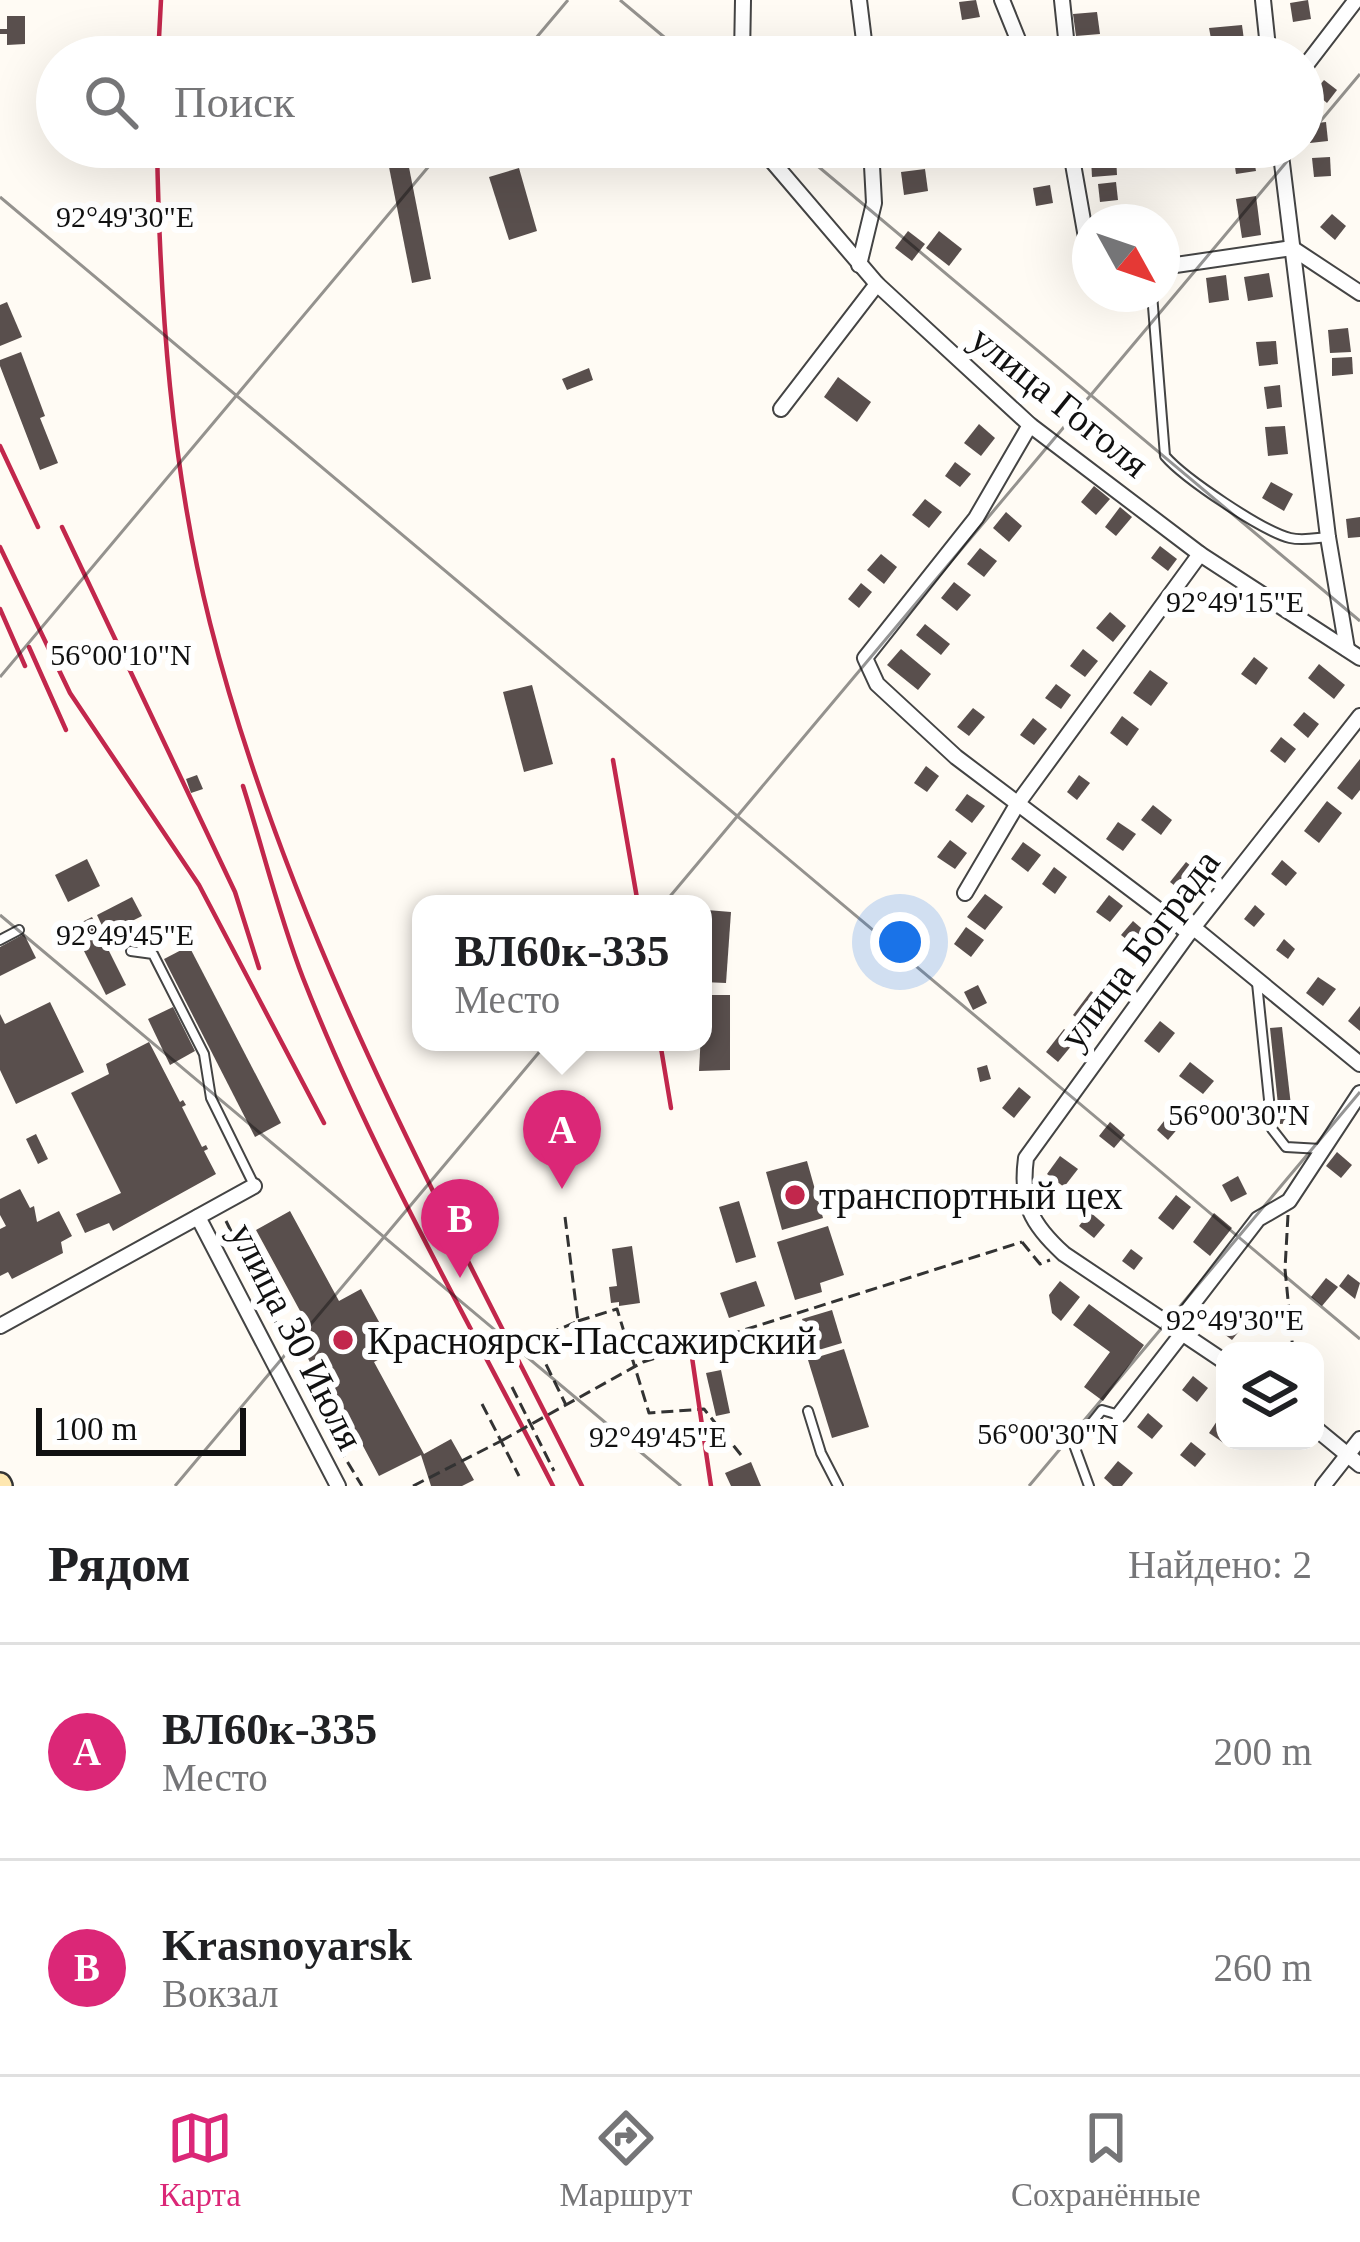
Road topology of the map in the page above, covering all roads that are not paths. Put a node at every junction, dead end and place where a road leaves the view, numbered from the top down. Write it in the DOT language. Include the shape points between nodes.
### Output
graph roads {
  1 [pos="743,0"];
  2 [pos="860,0"];
  3 [pos="1002,0"];
  4 [pos="1062,0"];
  5 [pos="1263,0"];
  6 [pos="1356,0"];
  7 [pos="742,36"];
  8 [pos="864,36"];
  9 [pos="1016,36"];
  10 [pos="1066,36"];
  11 [pos="1267,36"];
  12 [pos="1324,42"];
  13 [pos="778,168"];
  14 [pos="872,168"];
  15 [pos="1074,168"];
  16 [pos="1282,168"];
  17 [pos="1080,204"];
  18 [pos="1292,248"];
  19 [pos="1180,264"];
  20 [pos="859,265"];
  21 [pos="877,284"];
  22 [pos="1360,293"];
  23 [pos="1153,312"];
  24 [pos="781,409"];
  25 [pos="1030,424"];
  26 [pos="1328,537"];
  27 [pos="1201,554"];
  28 [pos="1353,654"];
  29 [pos="1360,716"];
  30 [pos="1018,803"];
  31 [pos="965,892"];
  32 [pos="19,930"];
  33 [pos="1191,930"];
  34 [pos="0,940"];
  35 [pos="131,951"];
  36 [pos="1257,983"];
  37 [pos="1360,1064"];
  38 [pos="1360,1094"];
  39 [pos="1322,1150"];
  40 [pos="254,1186"];
  41 [pos="198,1217"];
  42 [pos="0,1326"];
  43 [pos="1181,1336"];
  44 [pos="1216,1357"];
  45 [pos="808,1411"];
  46 [pos="1119,1415"];
  47 [pos="1324,1436"];
  48 [pos="1360,1439"];
  49 [pos="1353,1460"];
  50 [pos="338,1486"];
  51 [pos="838,1486"];
  52 [pos="1089,1486"];
  53 [pos="1324,1486"];
  1 -- 7 [label="street"];
  2 -- 8 [label="street"];
  3 -- 9 [label="street"];
  4 -- 10 [label="street"];
  5 -- 11 [label="street"];
  6 -- 12 [label="street"];
  13 -- 20 [label="street, улица Гоголя"];
  14 -- 20 [label="street" via="874,202"];
  15 -- 17 [label="street"];
  16 -- 18 [label="street"];
  18 -- 19 [label="street"];
  18 -- 22 [label="street"];
  18 -- 26 [label="street"];
  20 -- 21 [label="street, улица Гоголя"];
  21 -- 24 [label="street"];
  21 -- 25 [label="street, улица Гоголя"];
  23 -- 26 [label="lane" via="1165,456 1182,476 1274,533"];
  25 -- 27 [label="street, улица Гоголя"];
  25 -- 30 [label="street" via="976,518 865,658 877,684"];
  26 -- 28 [label="street"];
  27 -- 28 [label="street, улица Гоголя"];
  27 -- 30 [label="street"];
  29 -- 33 [label="street, улица Бограда"];
  30 -- 31 [label="street"];
  30 -- 33 [label="street"];
  32 -- 34 [label="lane"];
  33 -- 36 [label="street"];
  33 -- 43 [label="street, улица Бограда" via="1026,1159 1022,1194 1064,1254"];
  35 -- 40 [label="lane" via="153,954 204,1054 211,1098"];
  36 -- 37 [label="street"];
  36 -- 39 [label="lane" via="1272,1129 1286,1147"];
  38 -- 39 [label="street"];
  39 -- 43 [label="street" via="1289,1201 1258,1219 1178,1323"];
  40 -- 41 [label="street"];
  41 -- 42 [label="street"];
  41 -- 50 [label="street, улица 30 Июля"];
  43 -- 44 [label="street"];
  43 -- 46 [label="street"];
  45 -- 51 [label="lane"];
  46 -- 52 [label="lane" via="1102,1410 1074,1444"];
  47 -- 49 [label="street"];
  48 -- 49 [label="street"];
  49 -- 53 [label="street"];
}
